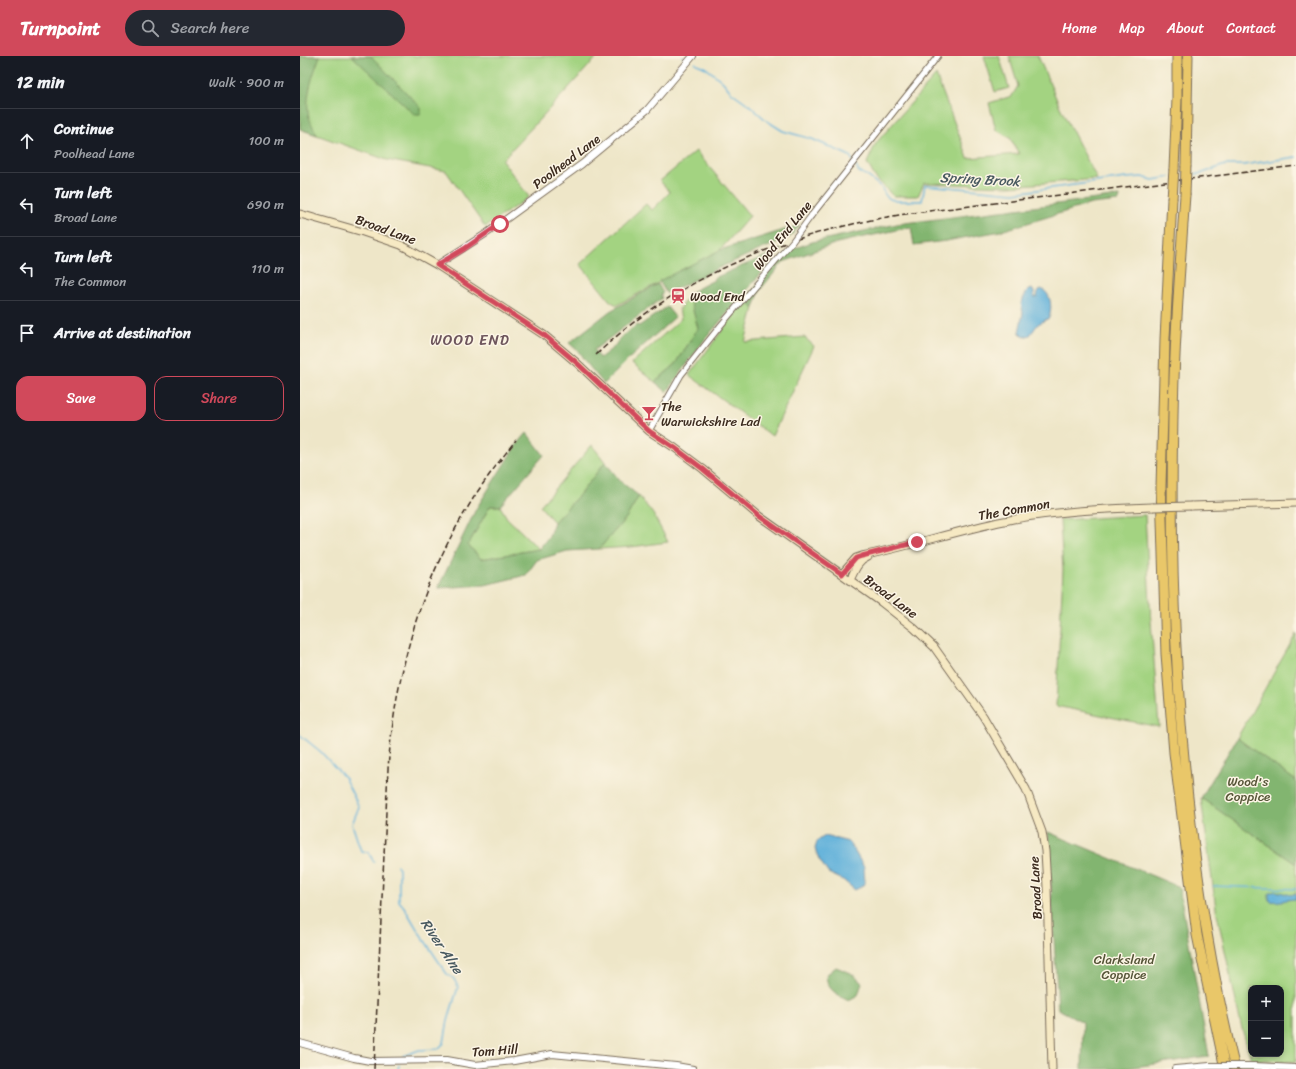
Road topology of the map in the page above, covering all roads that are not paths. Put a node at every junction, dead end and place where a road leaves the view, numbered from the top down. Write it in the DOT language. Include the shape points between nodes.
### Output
graph roads {
  1 [pos="693,56"];
  2 [pos="938,56"];
  3 [pos="1177,56"];
  4 [pos="1188,56"];
  5 [pos="301,216"];
  6 [pos="437,265"];
  7 [pos="649,431"];
  8 [pos="1296,504"];
  9 [pos="881,552"];
  10 [pos="842,574"];
  11 [pos="850,580"];
  12 [pos="300,1043"];
  13 [pos="1296,1068"];
  14 [pos="693,1069"];
  15 [pos="1052,1069"];
  16 [pos="1175,1069"];
  17 [pos="1224,1069"];
  18 [pos="1235,1069"];
  1 -- 6 [label="street, Poolhead Lane" via="647,110 582,164 487,233"];
  2 -- 7 [label="street, Wood End Lane, bridge" via="792,242 681,375"];
  3 -- 17 [label="highway, bridge" via="1174,169 1164,347 1161,487 1166,654 1174,753 1197,935"];
  4 -- 18 [label="highway, bridge" via="1185,195 1173,414 1172,512 1177,679 1190,814 1204,917"];
  5 -- 6 [label="main road, Broad Lane" via="382,238 401,245"];
  6 -- 7 [label="main road, Broad Lane" via="551,341"];
  7 -- 10 [label="main road, Broad Lane" via="703,469 759,516"];
  8 -- 9 [label="main road, The Common, bridge" via="1084,511 1020,519"];
  9 -- 10 [label="main road, The Common" via="856,558"];
  9 -- 11 [label="main road, The Common" via="864,558"];
  10 -- 11 [label="main road, Broad Lane"];
  11 -- 15 [label="main road, Broad Lane" via="914,628 934,647 983,716 1026,789 1042,832 1045,852"];
  12 -- 14 [label="street, Tom Hill" via="370,1061 447,1060 475,1065 552,1054"];
  13 -- 16 [label="street, bridge" via="1210,1066"];
}
